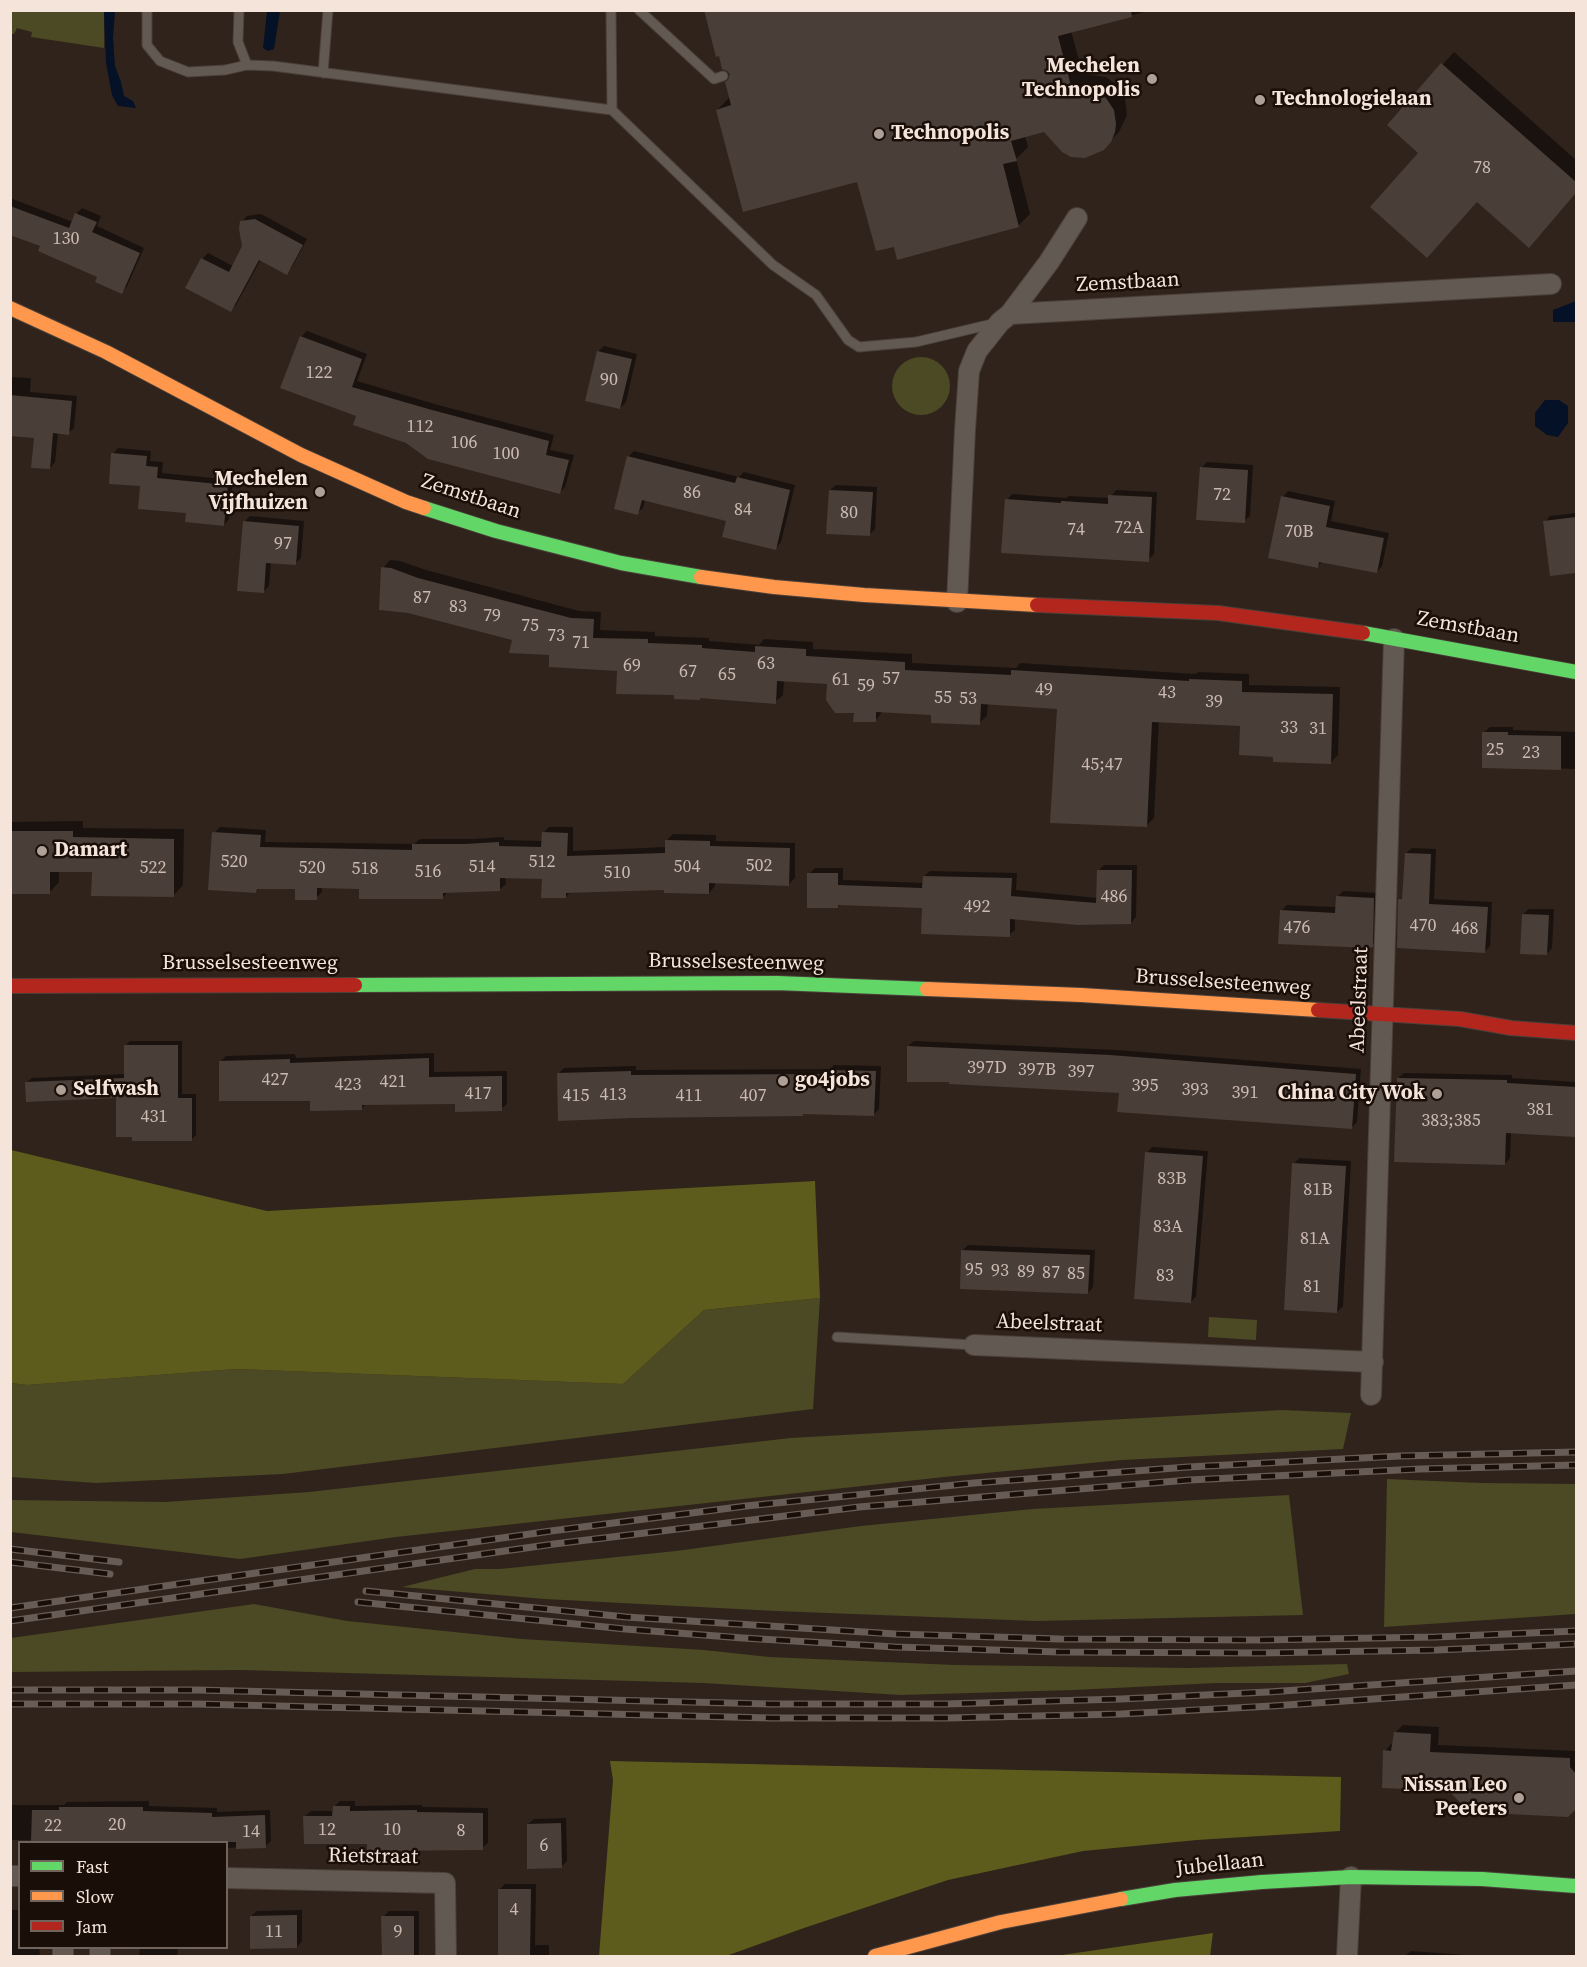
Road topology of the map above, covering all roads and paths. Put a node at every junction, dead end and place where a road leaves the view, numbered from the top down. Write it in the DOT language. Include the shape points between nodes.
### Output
graph roads {
  1 [pos="147,10"];
  2 [pos="239,10"];
  3 [pos="328,10"];
  4 [pos="610,10"];
  5 [pos="639,10"];
  6 [pos="247,64"];
  7 [pos="323,72"];
  8 [pos="723,76"];
  9 [pos="612,110"];
  10 [pos="1077,218"];
  11 [pos="1551,284"];
  12 [pos="10,308"];
  13 [pos="1005,318"];
  14 [pos="957,602"];
  15 [pos="1394,639"];
  16 [pos="1576,672"];
  17 [pos="10,986"];
  18 [pos="1383,1014"];
  19 [pos="1512,1014"];
  20 [pos="1460,1019"];
  21 [pos="1576,1033"];
  22 [pos="837,1337"];
  23 [pos="974,1345"];
  24 [pos="1372,1362"];
  25 [pos="1371,1395"];
  26 [pos="1352,1877"];
  27 [pos="228,1878"];
  28 [pos="1576,1886"];
  29 [pos="446,1956"];
  30 [pos="875,1956"];
  31 [pos="1347,1956"];
  1 -- 6 [label="lane" via="147,45 160,62 188,72"];
  2 -- 6 [label="lane" via="238,42"];
  3 -- 7 [label="lane"];
  4 -- 9 [label="lane"];
  5 -- 8 [label="lane" via="714,79"];
  6 -- 7 [label="lane"];
  7 -- 9 [label="lane"];
  9 -- 13 [label="lane" via="773,265 816,295 848,340 860,347 916,342"];
  10 -- 13 [label="street"];
  11 -- 13 [label="street, Zemstbaan"];
  12 -- 14 [label="main road, Zemstbaan" via="96,347 302,455 445,516 557,548 669,572 818,591"];
  13 -- 14 [label="street" via="977,351 969,371"];
  14 -- 15 [label="main road, Zemstbaan" via="1218,613"];
  15 -- 16 [label="main road, Zemstbaan"];
  15 -- 18 [label="street, Abeelstraat"];
  17 -- 18 [label="main road, Brusselsesteenweg" via="777,983 1081,995"];
  18 -- 20 [label="main road, Brusselsesteenweg"];
  18 -- 24 [label="street, Abeelstraat"];
  19 -- 20 [label="main road, Brusselsesteenweg"];
  20 -- 21 [label="main road, Brusselsesteenweg"];
  22 -- 23 [label="lane"];
  23 -- 24 [label="street, Abeelstraat"];
  24 -- 25 [label="street, Abeelstraat"];
  26 -- 28 [label="main road, Jubellaan" via="1482,1879"];
  26 -- 30 [label="main road, Jubellaan" via="1175,1890 1089,1904 1001,1922"];
  26 -- 31 [label="street"];
  27 -- 29 [label="street, Rietstraat" via="445,1882"];
}
